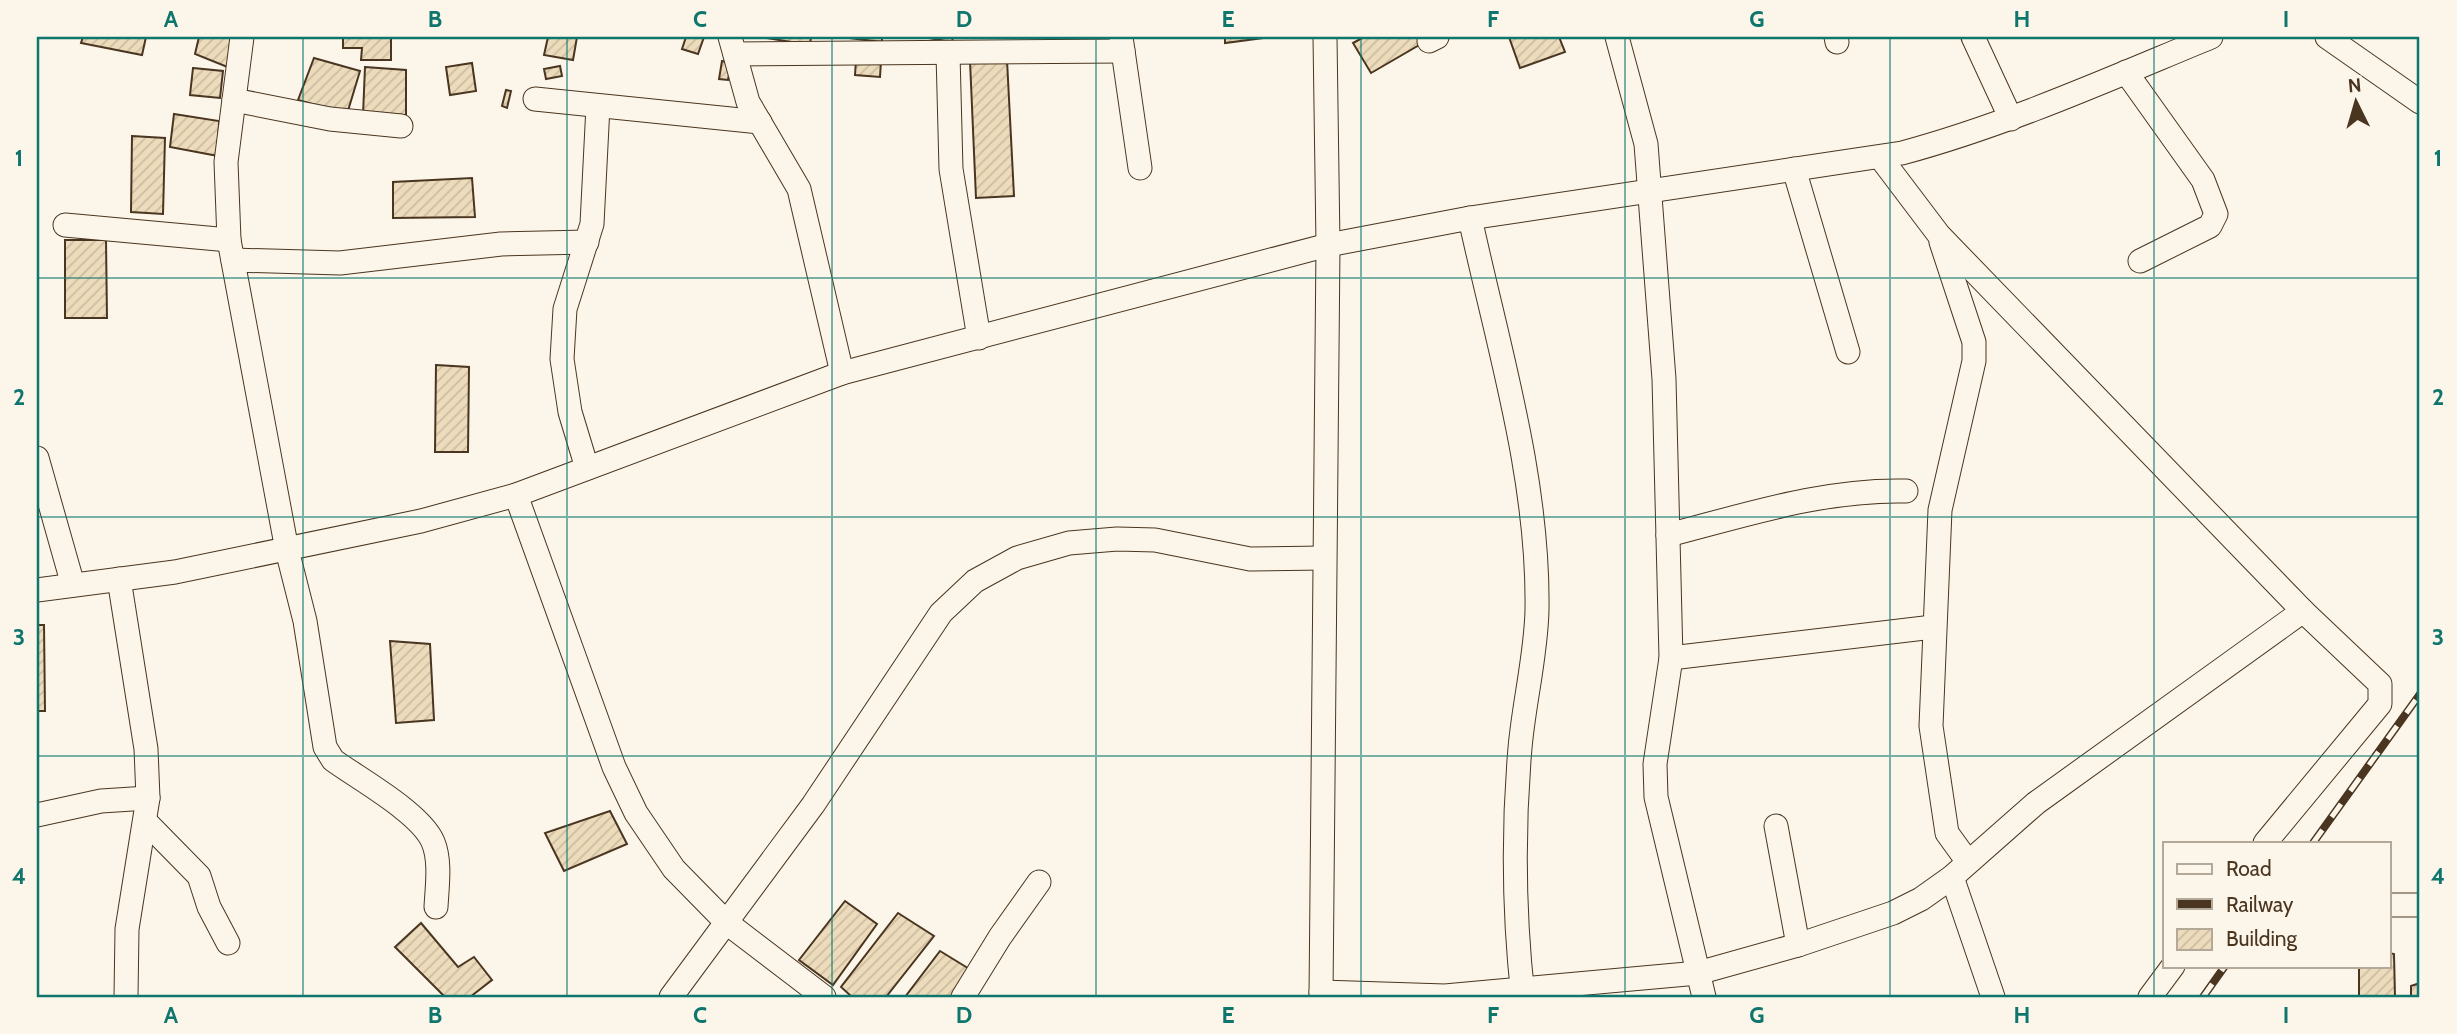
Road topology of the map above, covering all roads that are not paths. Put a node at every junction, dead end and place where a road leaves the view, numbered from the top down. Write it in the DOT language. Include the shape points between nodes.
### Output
graph roads {
  1 [pos="242,37"];
  2 [pos="1325,37"];
  3 [pos="1617,37"];
  4 [pos="1973,37"];
  5 [pos="2211,37"];
  6 [pos="2327,37"];
  7 [pos="1122,44"];
  8 [pos="733,45"];
  9 [pos="948,54"];
  10 [pos="2126,72"];
  11 [pos="535,99"];
  12 [pos="234,100"];
  13 [pos="2420,102"];
  14 [pos="598,106"];
  15 [pos="2011,119"];
  16 [pos="760,122"];
  17 [pos="401,126"];
  18 [pos="1880,157"];
  19 [pos="1140,168"];
  20 [pos="1794,169"];
  21 [pos="1651,190"];
  22 [pos="1469,218"];
  23 [pos="65,225"];
  24 [pos="1938,235"];
  25 [pos="587,242"];
  26 [pos="1328,245"];
  27 [pos="231,250"];
  28 [pos="2140,261"];
  29 [pos="979,338"];
  30 [pos="1848,352"];
  31 [pos="842,373"];
  32 [pos="37,458"];
  33 [pos="587,468"];
  34 [pos="1906,491"];
  35 [pos="516,495"];
  36 [pos="1668,535"];
  37 [pos="287,550"];
  38 [pos="1324,558"];
  39 [pos="118,579"];
  40 [pos="73,585"];
  41 [pos="37,590"];
  42 [pos="2303,611"];
  43 [pos="1933,627"];
  44 [pos="1671,659"];
  45 [pos="148,798"];
  46 [pos="37,815"];
  47 [pos="146,821"];
  48 [pos="1776,826"];
  49 [pos="2266,842"];
  50 [pos="1960,870"];
  51 [pos="1039,882"];
  52 [pos="2390,905"];
  53 [pos="2420,905"];
  54 [pos="436,907"];
  55 [pos="727,923"];
  56 [pos="228,943"];
  57 [pos="1798,945"];
  58 [pos="2172,968"];
  59 [pos="1698,973"];
  60 [pos="1523,993"];
  61 [pos="1321,995"];
  62 [pos="126,997"];
  63 [pos="671,997"];
  64 [pos="824,997"];
  65 [pos="963,997"];
  66 [pos="1445,997"];
  67 [pos="1704,997"];
  68 [pos="1993,997"];
  69 [pos="2150,997"];
  1 -- 12 [label="street"];
  2 -- 26 [label="street"];
  3 -- 21 [label="street" via="1646,144"];
  4 -- 15 [label="street"];
  5 -- 10 [label="street"];
  6 -- 13 [label="street"];
  7 -- 9 [label="street"];
  7 -- 19 [label="street"];
  8 -- 9 [label="street"];
  8 -- 16 [label="street" via="744,92"];
  9 -- 29 [label="street" via="951,169"];
  10 -- 15 [label="street"];
  10 -- 28 [label="street" via="2203,180 2217,214 2210,226"];
  11 -- 14 [label="street"];
  12 -- 17 [label="street" via="330,119"];
  12 -- 27 [label="street" via="226,162"];
  14 -- 16 [label="street"];
  14 -- 25 [label="street" via="592,224"];
  15 -- 18 [label="street" via="1962,137"];
  16 -- 31 [label="street" via="799,189"];
  18 -- 20 [label="street"];
  18 -- 24 [label="street"];
  20 -- 21 [label="street"];
  20 -- 30 [label="street"];
  21 -- 22 [label="street"];
  21 -- 36 [label="street" via="1664,379"];
  22 -- 26 [label="street"];
  22 -- 60 [label="street" via="1525,469 1536,544 1537,613 1520,748 1517,829"];
  23 -- 27 [label="street"];
  24 -- 42 [label="street"];
  24 -- 43 [label="street" via="1974,342 1974,361 1940,510"];
  25 -- 27 [label="street" via="501,244 340,263"];
  25 -- 33 [label="street" via="565,309 562,359 570,412"];
  26 -- 29 [label="street"];
  26 -- 38 [label="street"];
  27 -- 37 [label="street"];
  29 -- 31 [label="street"];
  31 -- 33 [label="street"];
  32 -- 40 [label="street"];
  33 -- 35 [label="street"];
  34 -- 36 [label="street" via="1865,490 1828,496"];
  35 -- 37 [label="street"];
  35 -- 55 [label="street" via="614,767 631,802 674,869"];
  36 -- 44 [label="street"];
  37 -- 39 [label="street"];
  37 -- 54 [label="street" via="305,621 325,747 332,760 423,825 437,860"];
  38 -- 55 [label="street" via="1250,559 1155,540 1117,539 1069,543 1017,558 975,581 941,613 813,805"];
  38 -- 61 [label="street"];
  39 -- 40 [label="street"];
  39 -- 45 [label="street" via="146,749"];
  40 -- 41 [label="street"];
  42 -- 49 [label="street" via="2380,684 2382,696"];
  42 -- 50 [label="street" via="2036,803"];
  43 -- 44 [label="street"];
  43 -- 50 [label="street" via="1933,740 1947,833"];
  44 -- 59 [label="street" via="1655,764 1656,797"];
  45 -- 46 [label="street" via="101,801"];
  45 -- 47 [label="street"];
  47 -- 56 [label="street" via="199,876"];
  47 -- 62 [label="street" via="127,929"];
  48 -- 57 [label="street"];
  50 -- 57 [label="street" via="1893,913"];
  50 -- 68 [label="street"];
  51 -- 65 [label="street"];
  52 -- 53 [label="street"];
  55 -- 63 [label="street"];
  55 -- 64 [label="street"];
  57 -- 59 [label="street"];
  58 -- 69 [label="street"];
  59 -- 60 [label="street"];
  59 -- 67 [label="street"];
  60 -- 66 [label="street"];
  61 -- 66 [label="street"];
}
